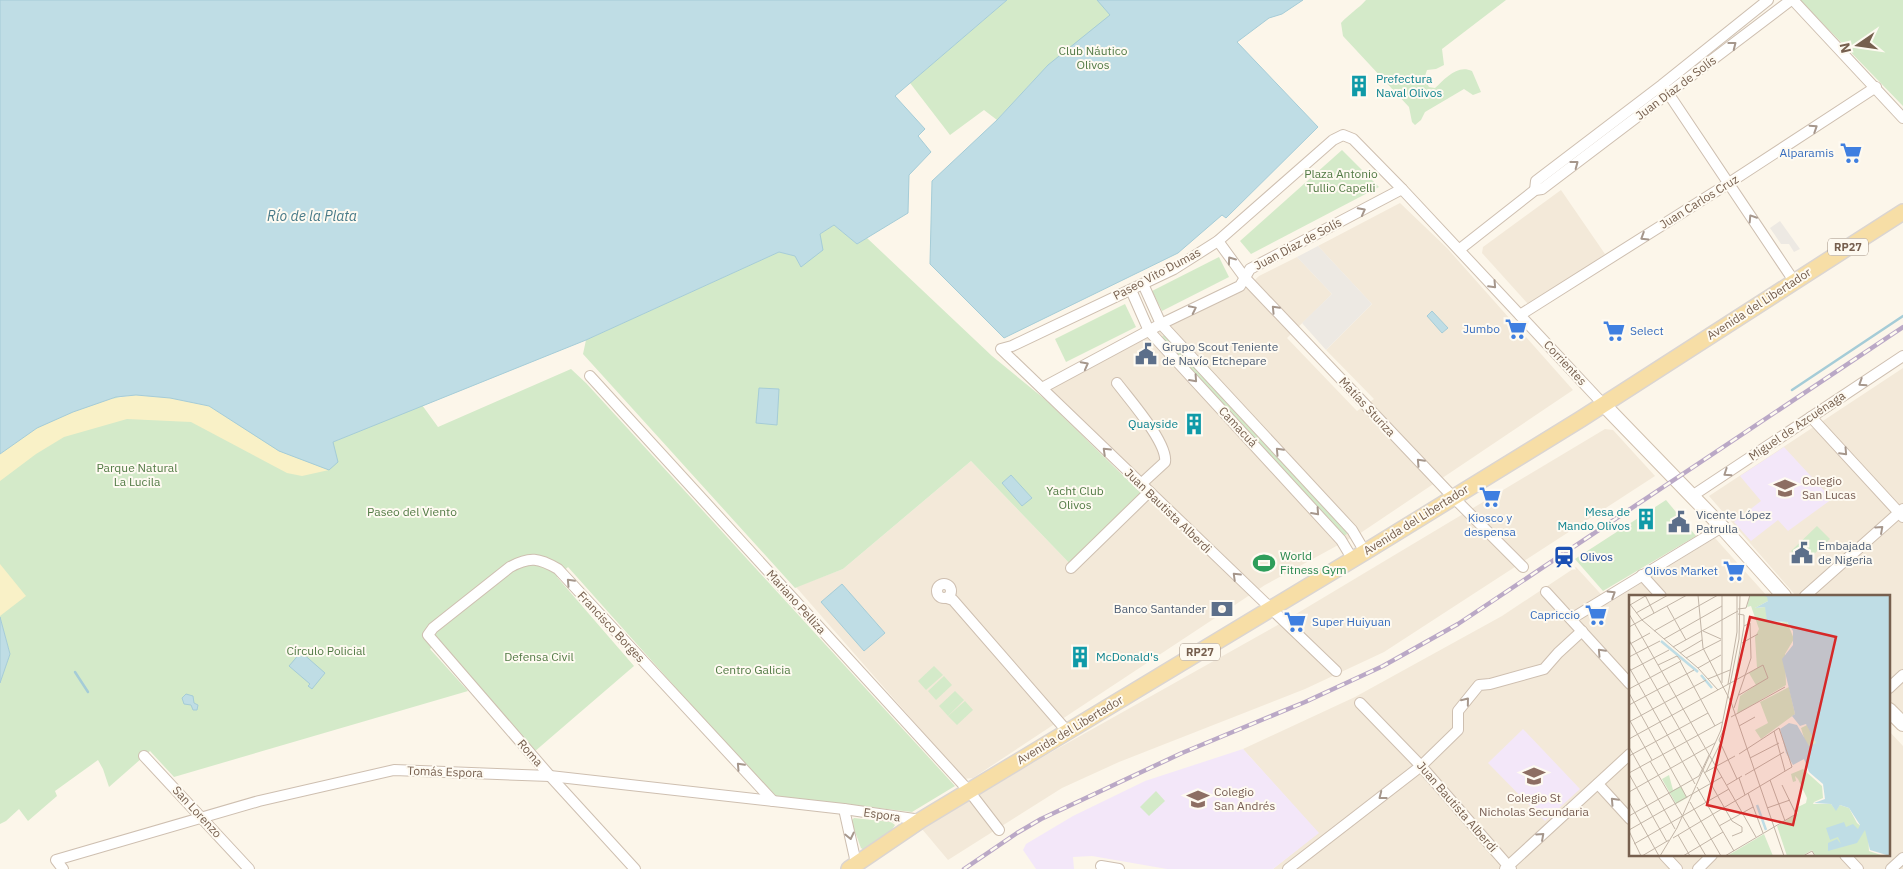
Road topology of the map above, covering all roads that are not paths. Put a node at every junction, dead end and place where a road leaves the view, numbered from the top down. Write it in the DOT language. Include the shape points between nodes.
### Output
graph roads {
  1 [pos="1768,0"];
  2 [pos="1792,0"];
  3 [pos="1662,85"];
  4 [pos="1876,87"];
  5 [pos="1669,94"];
  6 [pos="1903,118"];
  7 [pos="1342,134"];
  8 [pos="1729,183"];
  9 [pos="1402,189"];
  10 [pos="1535,190"];
  11 [pos="1903,212"];
  12 [pos="1218,241"];
  13 [pos="1460,249"];
  14 [pos="1245,278"];
  15 [pos="1794,282"];
  16 [pos="1143,284"];
  17 [pos="1131,290"];
  18 [pos="1520,315"];
  19 [pos="1161,324"];
  20 [pos="1149,330"];
  21 [pos="1001,349"];
  22 [pos="1903,356"];
  23 [pos="590,376"];
  24 [pos="1116,383"];
  25 [pos="1219,387"];
  26 [pos="1042,388"];
  27 [pos="1209,396"];
  28 [pos="1603,404"];
  29 [pos="1811,416"];
  30 [pos="1311,486"];
  31 [pos="1145,488"];
  32 [pos="1301,495"];
  33 [pos="1692,496"];
  34 [pos="1453,497"];
  35 [pos="1902,513"];
  36 [pos="1722,527"];
  37 [pos="1359,556"];
  38 [pos="1071,568"];
  39 [pos="1523,568"];
  40 [pos="1642,576"];
  41 [pos="1546,592"];
  42 [pos="1660,595"];
  43 [pos="1783,595"];
  44 [pos="1805,595"];
  45 [pos="950,597"];
  46 [pos="1271,610"];
  47 [pos="1571,620"];
  48 [pos="1582,631"];
  49 [pos="428,635"];
  50 [pos="1336,671"];
  51 [pos="1903,675"];
  52 [pos="1629,683"];
  53 [pos="1890,687"];
  54 [pos="1360,703"];
  55 [pos="1890,711"];
  56 [pos="1903,724"];
  57 [pos="1067,731"];
  58 [pos="1629,755"];
  59 [pos="144,756"];
  60 [pos="1421,766"];
  61 [pos="550,776"];
  62 [pos="1598,784"];
  63 [pos="970,792"];
  64 [pos="773,801"];
  65 [pos="844,809"];
  66 [pos="202,818"];
  67 [pos="1629,818"];
  68 [pos="921,820"];
  69 [pos="999,830"];
  70 [pos="1665,856"];
  71 [pos="1711,856"];
  72 [pos="1846,856"];
  73 [pos="1903,858"];
  74 [pos="853,866"];
  75 [pos="1101,866"];
  76 [pos="1508,868"];
  77 [pos="63,869"];
  78 [pos="249,869"];
  79 [pos="635,869"];
  80 [pos="1119,869"];
  81 [pos="1288,869"];
  82 [pos="1677,869"];
  83 [pos="1698,869"];
  84 [pos="1858,869"];
  85 [pos="1891,869"];
  1 -- 3 [label="street, Juan Díaz de Solís"];
  2 -- 4 [label="street"];
  5 -- 2 [label="street, Juan Díaz de Solís, one-way"];
  3 -- 5 [label="street"];
  3 -- 10 [label="street, Juan Díaz de Solís" via="1536,181"];
  4 -- 6 [label="street"];
  8 -- 4 [label="street, Juan Carlos Cruz, one-way"];
  5 -- 8 [label="street"];
  10 -- 5 [label="street, Juan Díaz de Solís, one-way" via="1542,189"];
  7 -- 9 [label="street, Corrientes" via="1353,139"];
  7 -- 12 [label="street, Paseo Vito Dumas"];
  15 -- 8 [label="street, one-way"];
  8 -- 18 [label="street, Juan Carlos Cruz, one-way"];
  9 -- 13 [label="street, Corrientes"];
  14 -- 9 [label="street, Juan Díaz de Solís, one-way" via="1250,269"];
  10 -- 13 [label="street, Juan Díaz de Solís"];
  11 -- 15 [label="main road, Avenida del Libertador / RP27"];
  14 -- 12 [label="street, Matías Sturiza, one-way"];
  12 -- 16 [label="street, Paseo Vito Dumas"];
  13 -- 18 [label="street, Corrientes, one-way"];
  19 -- 14 [label="street, Juan Díaz de Solís, one-way" via="1240,286"];
  34 -- 14 [label="street, Matías Sturiza, one-way"];
  15 -- 28 [label="main road, Avenida del Libertador / RP27"];
  16 -- 17 [label="street, Paseo Vito Dumas"];
  16 -- 19 [label="street, Camacuá"];
  17 -- 20 [label="street, Camacuá"];
  17 -- 21 [label="street, Paseo Vito Dumas"];
  18 -- 28 [label="street, Corrientes"];
  19 -- 20 [label="street, Juan Díaz de Solís"];
  19 -- 25 [label="street, Camacuá"];
  26 -- 20 [label="street, Juan Díaz de Solís, one-way"];
  20 -- 27 [label="street, Camacuá, one-way"];
  21 -- 26 [label="street, Juan Bautista Alberdi"];
  22 -- 29 [label="street, Miguel de Azcuénaga, one-way"];
  23 -- 63 [label="street, Mariano Pelliza"];
  24 -- 31 [label="street" via="1156,434 1166,457"];
  25 -- 27 [label="street"];
  30 -- 25 [label="street, Camacuá, one-way"];
  31 -- 26 [label="street, Juan Bautista Alberdi, one-way"];
  27 -- 32 [label="street, Camacuá"];
  28 -- 33 [label="street, Corrientes"];
  28 -- 34 [label="main road, Avenida del Libertador / RP27"];
  29 -- 33 [label="street, Miguel de Azcuénaga, one-way"];
  29 -- 35 [label="street, one-way"];
  30 -- 32 [label="street"];
  30 -- 37 [label="street, Camacuá" via="1352,530"];
  31 -- 38 [label="street"];
  46 -- 31 [label="street, Juan Bautista Alberdi, one-way"];
  32 -- 37 [label="street, Camacuá, one-way"];
  33 -- 36 [label="street, Corrientes"];
  34 -- 37 [label="main road, Avenida del Libertador / RP27"];
  34 -- 39 [label="street, Matías Sturiza"];
  44 -- 35 [label="street, one-way"];
  36 -- 40 [label="street"];
  36 -- 43 [label="street, Corrientes"];
  37 -- 46 [label="main road, Avenida del Libertador / RP27"];
  40 -- 42 [label="street"];
  47 -- 40 [label="street, one-way"];
  41 -- 47 [label="street"];
  45 -- 57 [label="street"];
  46 -- 50 [label="street, Juan Bautista Alberdi"];
  46 -- 57 [label="main road, Avenida del Libertador / RP27"];
  47 -- 48 [label="street"];
  52 -- 48 [label="street, one-way"];
  60 -- 48 [label="street, one-way" via="1458,730 1458,711 1479,685 1544,669"];
  49 -- 61 [label="street, Roma"];
  64 -- 49 [label="street, Francisco Borges, one-way" via="558,569 546,562 534,559 510,567"];
  51 -- 53 [label="street"];
  54 -- 60 [label="street, Juan Bautista Alberdi"];
  55 -- 56 [label="street"];
  57 -- 63 [label="main road, Avenida del Libertador / RP27"];
  58 -- 62 [label="street"];
  59 -- 66 [label="street, San Lorenzo"];
  60 -- 76 [label="street, Juan Bautista Alberdi"];
  60 -- 81 [label="street, one-way"];
  61 -- 64 [label="street, Tomás Espora"];
  61 -- 66 [label="street, Tomás Espora" via="394,770"];
  61 -- 79 [label="street, Roma"];
  67 -- 62 [label="street, one-way"];
  76 -- 62 [label="street, one-way"];
  63 -- 68 [label="main road, Avenida del Libertador / RP27"];
  63 -- 69 [label="street, Mariano Pelliza"];
  64 -- 65 [label="street, Tomás Espora"];
  65 -- 68 [label="street, Espora"];
  65 -- 74 [label="street, one-way"];
  66 -- 77 [label="street, Tomás Espora" via="56,860"];
  66 -- 78 [label="street, San Lorenzo"];
  68 -- 74 [label="main road, Avenida del Libertador / RP27"];
  70 -- 82 [label="street"];
  71 -- 83 [label="street"];
  72 -- 84 [label="street"];
  73 -- 85 [label="street"];
  75 -- 80 [label="street"];
}
